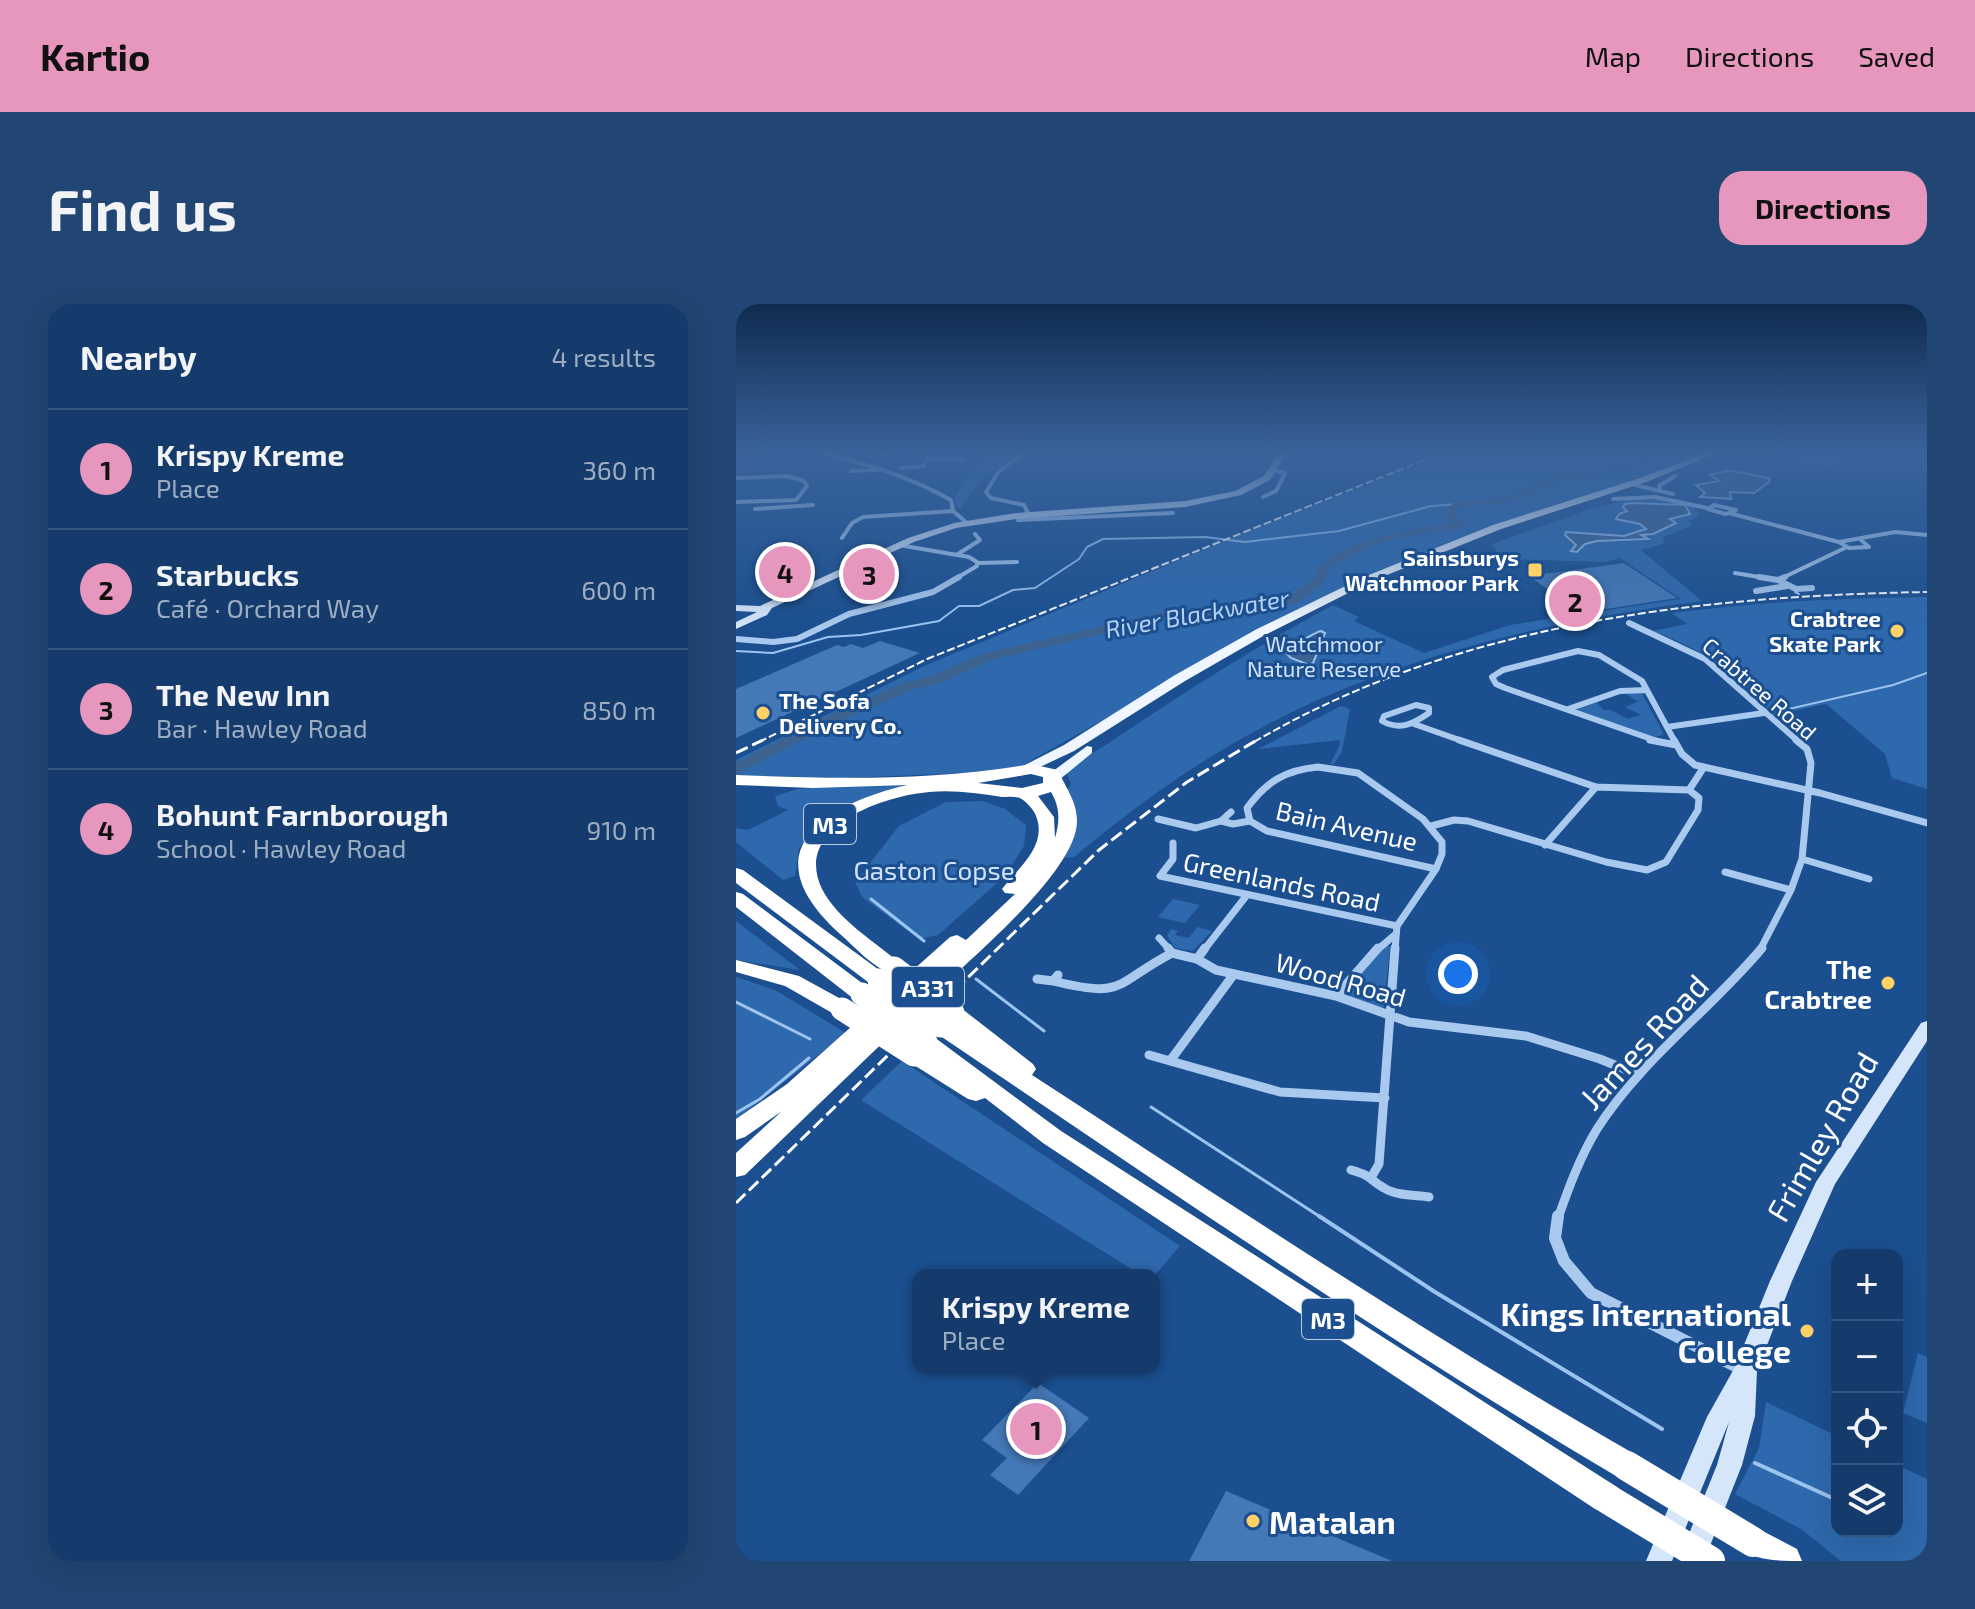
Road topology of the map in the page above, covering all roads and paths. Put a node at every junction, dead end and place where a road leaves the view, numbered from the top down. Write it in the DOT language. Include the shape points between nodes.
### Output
graph roads {
  1 [pos="1026,510"];
  2 [pos="1139,510"];
  3 [pos="1553,510"];
  4 [pos="1578,510"];
  5 [pos="1710,510"];
  6 [pos="953,511"];
  7 [pos="1736,511"];
  8 [pos="1714,512"];
  9 [pos="1173,513"];
  10 [pos="1729,513"];
  11 [pos="1103,514"];
  12 [pos="1029,515"];
  13 [pos="1705,516"];
  14 [pos="1018,520"];
  15 [pos="967,523"];
  16 [pos="975,534"];
  17 [pos="1927,535"];
  18 [pos="842,538"];
  19 [pos="1846,539"];
  20 [pos="1861,540"];
  21 [pos="1839,542"];
  22 [pos="899,545"];
  23 [pos="1847,547"];
  24 [pos="958,554"];
  25 [pos="1024,558"];
  26 [pos="977,563"];
  27 [pos="1735,573"];
  28 [pos="1778,580"];
  29 [pos="1787,586"];
  30 [pos="1812,588"];
  31 [pos="1756,591"];
  32 [pos="755,611"];
  33 [pos="1629,623"];
  34 [pos="736,626"];
  35 [pos="736,639"];
  36 [pos="1647,690"];
  37 [pos="1568,710"];
  38 [pos="1764,713"];
  39 [pos="1414,724"];
  40 [pos="1667,727"];
  41 [pos="1676,745"];
  42 [pos="1704,767"];
  43 [pos="1054,779"];
  44 [pos="736,780"];
  45 [pos="1016,783"];
  46 [pos="1596,787"];
  47 [pos="1689,790"];
  48 [pos="1808,790"];
  49 [pos="1231,812"];
  50 [pos="1158,819"];
  51 [pos="1221,821"];
  52 [pos="1250,821"];
  53 [pos="1927,823"];
  54 [pos="1431,826"];
  55 [pos="1173,843"];
  56 [pos="1545,845"];
  57 [pos="1802,859"];
  58 [pos="1436,869"];
  59 [pos="1725,872"];
  60 [pos="736,874"];
  61 [pos="1869,879"];
  62 [pos="1791,890"];
  63 [pos="1247,895"];
  64 [pos="736,898"];
  65 [pos="1396,930"];
  66 [pos="1157,936"];
  67 [pos="1172,953"];
  68 [pos="1197,959"];
  69 [pos="736,966"];
  70 [pos="1234,974"];
  71 [pos="1037,979"];
  72 [pos="878,981"];
  73 [pos="1336,996"];
  74 [pos="1389,1017"];
  75 [pos="1927,1027"];
  76 [pos="934,1034"];
  77 [pos="1919,1051"];
  78 [pos="1149,1055"];
  79 [pos="1170,1061"];
  80 [pos="1639,1075"];
  81 [pos="1385,1098"];
  82 [pos="736,1131"];
  83 [pos="736,1168"];
  84 [pos="1351,1170"];
  85 [pos="1374,1170"];
  86 [pos="1429,1197"];
  87 [pos="1745,1371"];
  88 [pos="1659,1561"];
  89 [pos="1691,1561"];
  90 [pos="1710,1561"];
  91 [pos="1785,1561"];
  1 -- 12 [label="street"];
  2 -- 11 [label="main road"];
  3 -- 45 [label="main road" via="1451,545 1261,632"];
  4 -- 43 [label="main road" via="1498,534 1312,614 1164,699 1074,759"];
  5 -- 8 [label="street"];
  6 -- 15 [label="street"];
  6 -- 18 [label="street" via="863,517"];
  7 -- 10 [label="street"];
  7 -- 19 [label="street"];
  8 -- 10 [label="street"];
  8 -- 13 [label="street"];
  9 -- 11 [label="street"];
  10 -- 21 [label="street"];
  11 -- 12 [label="main road"];
  11 -- 14 [label="street"];
  12 -- 15 [label="main road"];
  15 -- 22 [label="main road"];
  16 -- 24 [label="street" via="980,540"];
  17 -- 20 [label="street" via="1889,530"];
  19 -- 20 [label="street"];
  19 -- 21 [label="street"];
  20 -- 23 [label="street" via="1869,547"];
  21 -- 23 [label="street"];
  22 -- 24 [label="street"];
  22 -- 32 [label="main road"];
  23 -- 28 [label="street"];
  24 -- 26 [label="street"];
  25 -- 26 [label="street" via="1018,563"];
  26 -- 35 [label="street" via="933,592 849,614 797,639"];
  27 -- 28 [label="street"];
  28 -- 29 [label="street"];
  29 -- 30 [label="street"];
  29 -- 31 [label="street"];
  32 -- 34 [label="main road"];
  33 -- 38 [label="street, Crabtree Road" via="1705,659"];
  36 -- 37 [label="street" via="1620,691"];
  36 -- 37 [label="street" via="1636,676 1584,651 1492,677 1502,687"];
  36 -- 40 [label="street"];
  37 -- 41 [label="street"];
  38 -- 40 [label="street"];
  38 -- 48 [label="street, Crabtree Road" via="1807,749"];
  39 -- 39 [label="street" via="1393,727 1382,721 1411,706 1429,708"];
  39 -- 46 [label="street"];
  40 -- 41 [label="street"];
  41 -- 42 [label="street" via="1688,761"];
  42 -- 47 [label="street"];
  42 -- 48 [label="street"];
  43 -- 45 [label="highway" via="1043,790"];
  43 -- 83 [label="highway, A331" via="1065,803 1066,829 1044,875"];
  44 -- 45 [label="highway, M3"];
  45 -- 72 [label="highway, M3" via="906,791 843,815 813,842 804,864 807,881"];
  45 -- 82 [label="highway, A331" via="1047,821 1046,842 1031,869 846,1045 795,1090"];
  46 -- 47 [label="street"];
  46 -- 56 [label="street"];
  47 -- 56 [label="street" via="1700,804 1660,866 1634,869"];
  48 -- 53 [label="street"];
  48 -- 57 [label="street, James Road"];
  49 -- 51 [label="street"];
  50 -- 51 [label="street, Bain Avenue" via="1196,828"];
  51 -- 52 [label="street, Bain Avenue"];
  52 -- 54 [label="street, Bain Avenue" via="1247,807 1274,776 1339,769 1358,773"];
  52 -- 58 [label="street, Bain Avenue" via="1273,833"];
  54 -- 56 [label="street" via="1468,821"];
  54 -- 58 [label="street, Bain Avenue" via="1443,846"];
  55 -- 63 [label="street, Greenlands Road" via="1173,859 1156,879"];
  57 -- 61 [label="street"];
  57 -- 62 [label="street, James Road"];
  58 -- 65 [label="street, Bain Avenue"];
  59 -- 62 [label="street"];
  60 -- 72 [label="highway, M3"];
  62 -- 80 [label="street, James Road" via="1765,945"];
  63 -- 65 [label="street, Greenlands Road"];
  63 -- 68 [label="street"];
  64 -- 72 [label="highway, M3"];
  65 -- 73 [label="street, Bain Avenue"];
  65 -- 74 [label="street, Bain Avenue"];
  66 -- 67 [label="street"];
  67 -- 68 [label="street, Wood Road"];
  67 -- 71 [label="street" via="1108,990"];
  68 -- 70 [label="street, Wood Road"];
  69 -- 76 [label="highway, M3, bridge" via="792,981 842,1009"];
  70 -- 73 [label="street, Wood Road"];
  70 -- 79 [label="street"];
  72 -- 76 [label="highway, M3, bridge"];
  72 -- 76 [label="highway, M3, bridge"];
  73 -- 74 [label="street, Wood Road"];
  74 -- 80 [label="street, Wood Road" via="1526,1036"];
  74 -- 81 [label="street, Bain Avenue"];
  75 -- 77 [label="main road, Frimley Road"];
  76 -- 90 [label="highway, M3, bridge" via="1052,1137"];
  76 -- 91 [label="highway, M3, bridge" via="1128,1151 1508,1397"];
  77 -- 87 [label="main road, Frimley Road" via="1826,1182"];
  78 -- 79 [label="street"];
  79 -- 81 [label="street" via="1290,1094"];
  80 -- 87 [label="street, James Road" via="1585,1147 1559,1210 1558,1249 1597,1297"];
  81 -- 85 [label="street, Bain Avenue"];
  84 -- 85 [label="street"];
  85 -- 86 [label="street" via="1381,1187"];
  87 -- 88 [label="main road, Frimley Road" via="1719,1417"];
  87 -- 89 [label="main road, Frimley Road" via="1747,1401"];
}
